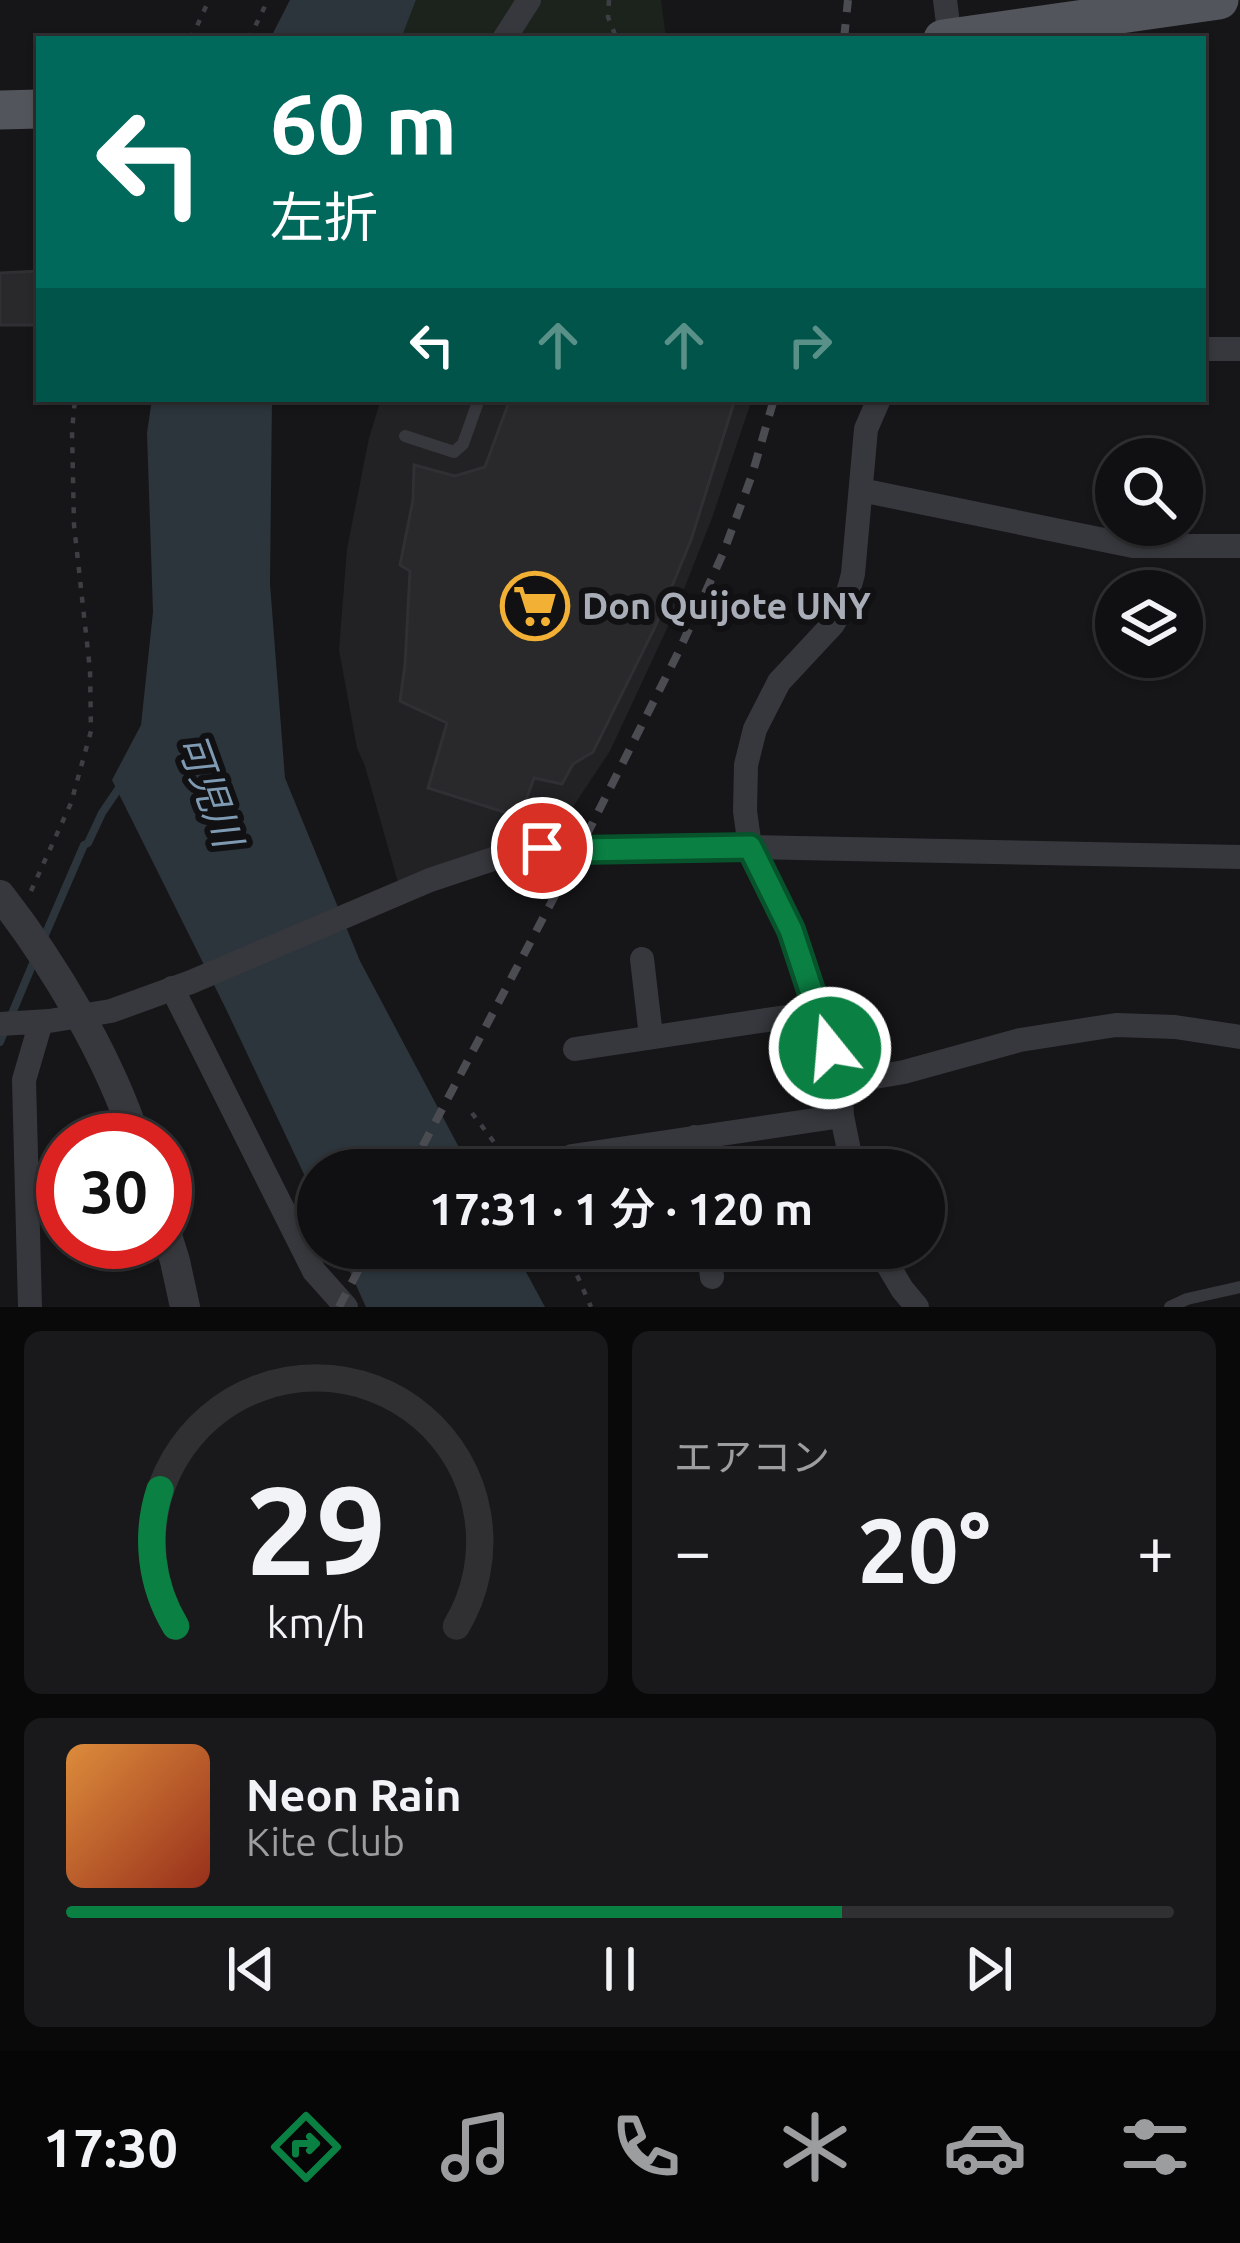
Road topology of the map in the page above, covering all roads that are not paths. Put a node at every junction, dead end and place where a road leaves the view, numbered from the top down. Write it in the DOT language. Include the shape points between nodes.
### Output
graph roads {
  1 [pos="529,0"];
  2 [pos="945,0"];
  3 [pos="1219,0"];
  4 [pos="506,36"];
  5 [pos="947,36"];
  6 [pos="968,36"];
  7 [pos="36,109"];
  8 [pos="0,110"];
  9 [pos="1240,349"];
  10 [pos="1206,350"];
  11 [pos="478,402"];
  12 [pos="878,402"];
  13 [pos="405,436"];
  14 [pos="861,490"];
  15 [pos="1240,547"];
  16 [pos="750,847"];
  17 [pos="1240,857"];
  18 [pos="12,911"];
  19 [pos="642,958"];
  20 [pos="182,985"];
  21 [pos="820,1012"];
  22 [pos="78,1016"];
  23 [pos="34,1023"];
  24 [pos="0,1024"];
  25 [pos="651,1036"];
  26 [pos="1240,1037"];
  27 [pos="575,1049"];
  28 [pos="840,1083"];
  29 [pos="125,1113"];
  30 [pos="842,1116"];
  31 [pos="695,1137"];
  32 [pos="617,1149"];
  33 [pos="696,1149"];
  34 [pos="849,1149"];
  35 [pos="178,1269"];
  36 [pos="711,1269"];
  37 [pos="890,1269"];
  38 [pos="712,1277"];
  39 [pos="1240,1288"];
  40 [pos="30,1307"];
  41 [pos="185,1307"];
  42 [pos="346,1307"];
  43 [pos="917,1307"];
  44 [pos="1170,1307"];
  1 -- 4 [label="street"];
  2 -- 5 [label="street"];
  3 -- 6 [label="main road"];
  7 -- 8 [label="main road"];
  9 -- 10 [label="street"];
  11 -- 13 [label="lane" via="454,452"];
  12 -- 14 [label="street" via="866,429"];
  14 -- 15 [label="street" via="1133,546"];
  14 -- 16 [label="street" via="846,600 779,682 755,729 746,765"];
  16 -- 17 [label="street"];
  16 -- 20 [label="street" via="520,850"];
  16 -- 21 [label="street"];
  18 -- 22 [label="street"];
  19 -- 25 [label="street"];
  20 -- 22 [label="street"];
  20 -- 42 [label="street" via="314,1270"];
  21 -- 25 [label="street"];
  21 -- 28 [label="street"];
  22 -- 23 [label="street"];
  22 -- 29 [label="street"];
  23 -- 24 [label="street"];
  23 -- 40 [label="street" via="24,1080"];
  25 -- 27 [label="street"];
  26 -- 28 [label="street" via="1116,1024"];
  28 -- 30 [label="street"];
  30 -- 31 [label="street"];
  30 -- 34 [label="street"];
  31 -- 32 [label="street"];
  31 -- 33 [label="street"];
  35 -- 41 [label="street"];
  36 -- 38 [label="street"];
  37 -- 43 [label="street"];
  39 -- 44 [label="lane"];
}
